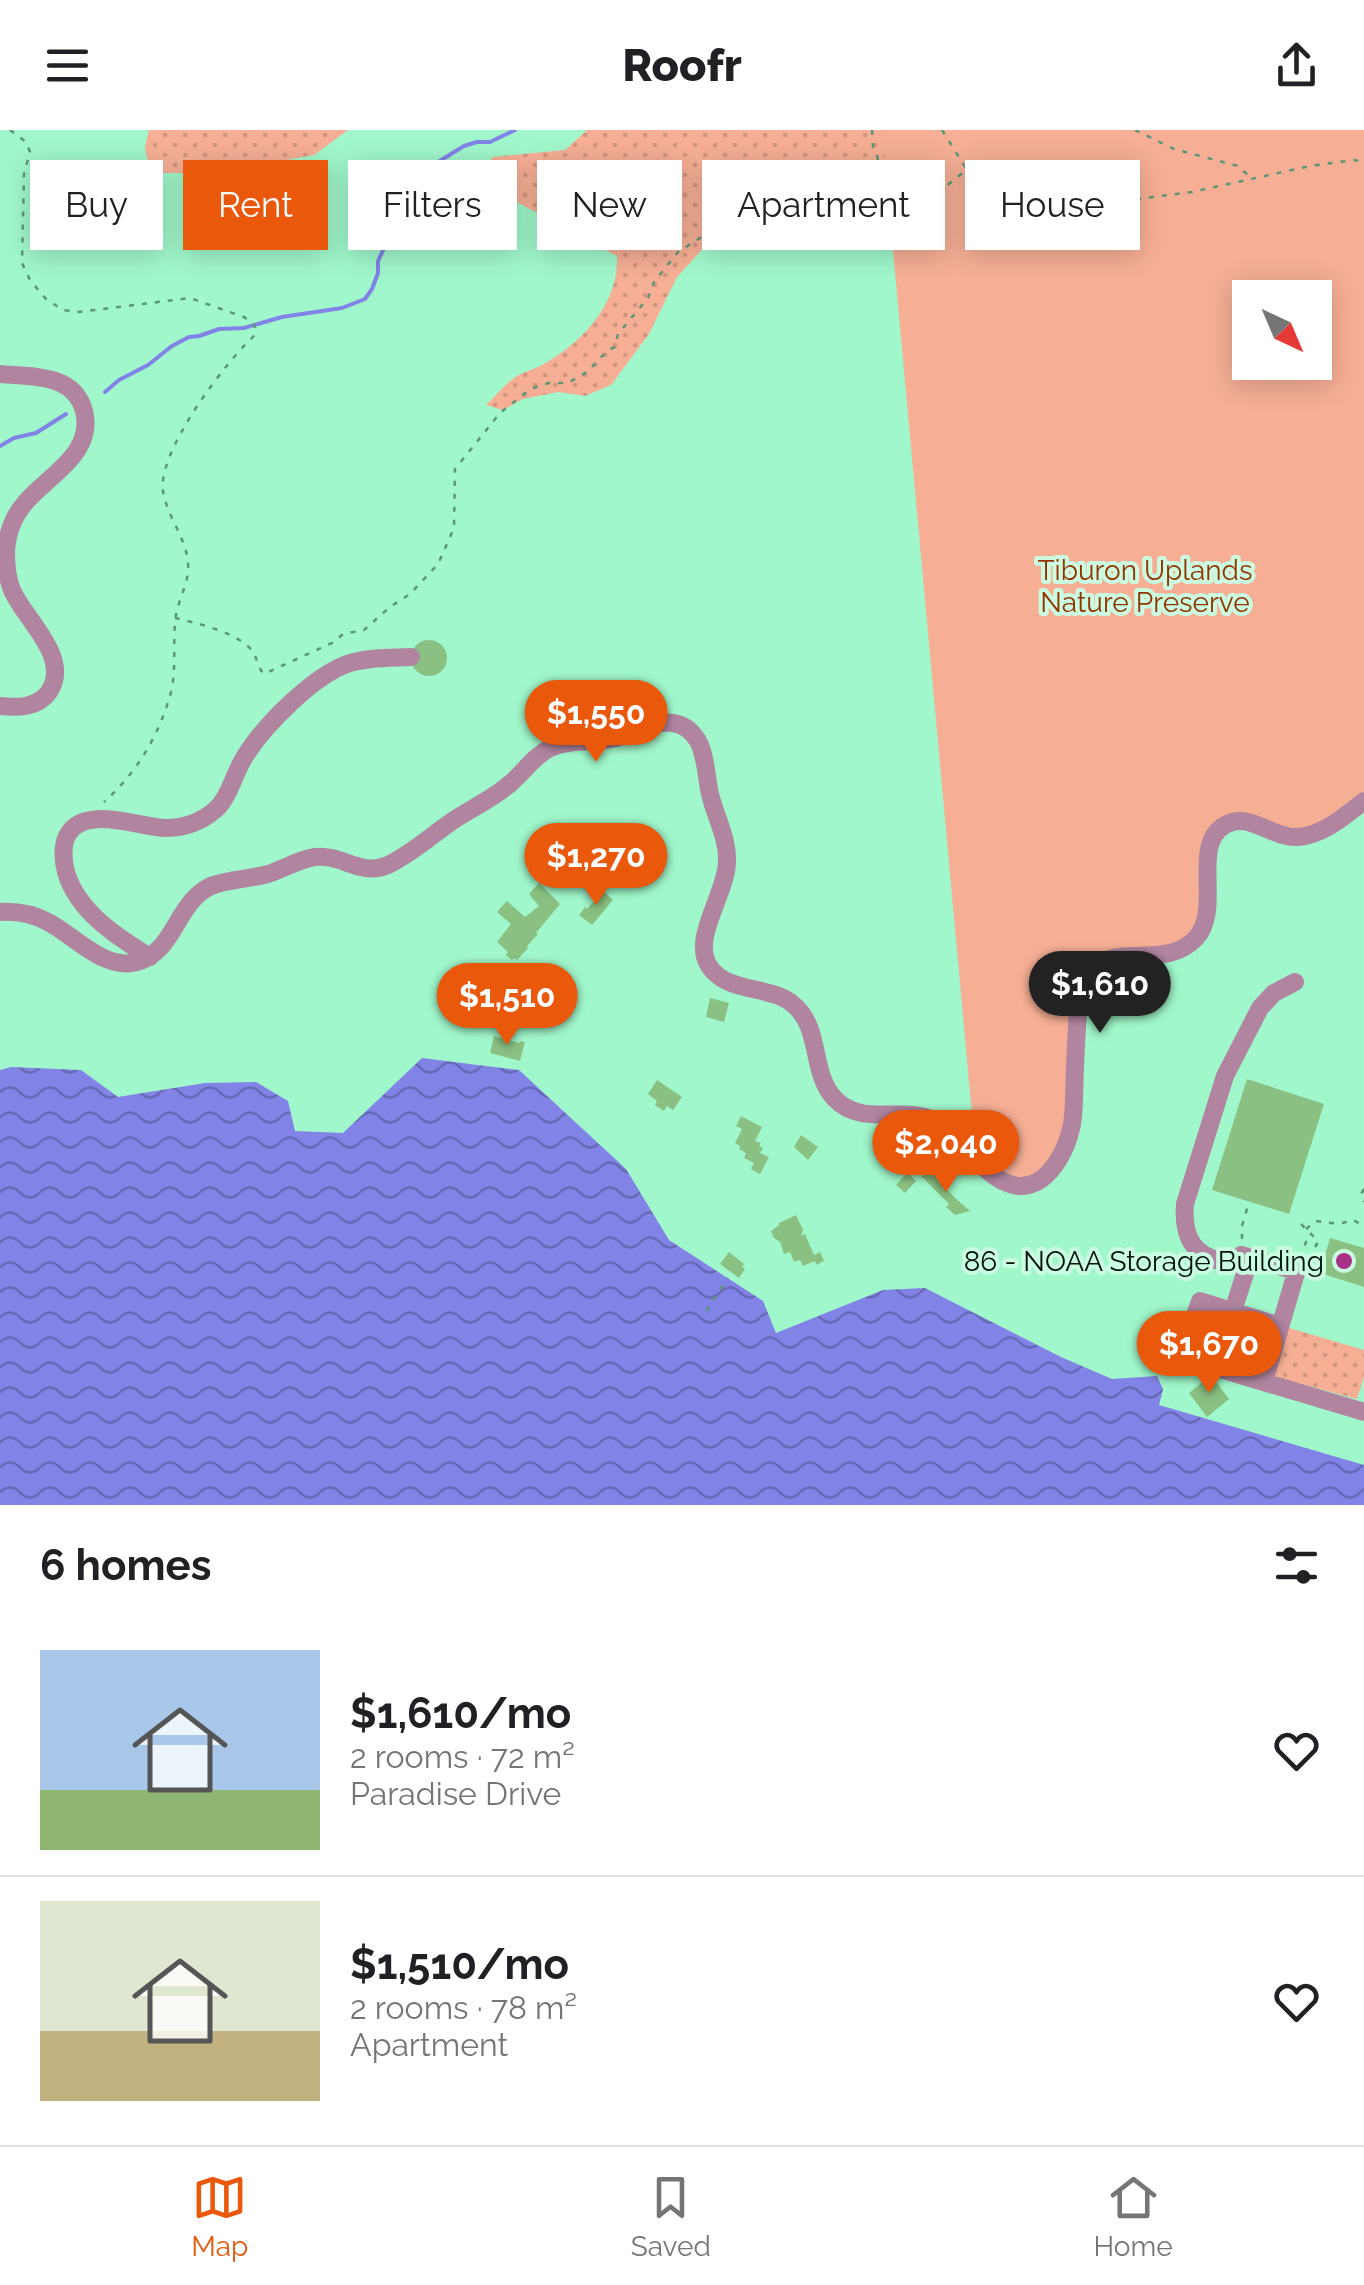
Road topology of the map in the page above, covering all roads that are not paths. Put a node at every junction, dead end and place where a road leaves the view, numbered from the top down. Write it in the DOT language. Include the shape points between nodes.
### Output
graph roads {
  1 [pos="0,374"];
  2 [pos="411,658"];
  3 [pos="0,706"];
  4 [pos="1364,801"];
  5 [pos="0,912"];
  6 [pos="150,956"];
  7 [pos="1294,982"];
  8 [pos="1245,1256"];
  9 [pos="1233,1311"];
  10 [pos="1280,1326"];
  11 [pos="1264,1382"];
  12 [pos="1364,1412"];
  1 -- 3 [label="street" via="62,384 78,397 85,416 75,453 23,505 6,548 10,584 51,653 53,683 35,703"];
  2 -- 6 [label="street" via="364,660 328,673 258,736 221,804 193,824 167,828 86,819 72,827 63,862 69,883 113,932"];
  4 -- 6 [label="street" via="1304,836 1244,821 1227,824 1210,847 1207,914 1193,941 1168,954 1114,957 1090,971 1079,999 1070,1132 1050,1171 1028,1185 996,1176 929,1118 844,1107 824,1084 797,1007 712,970 703,944 727,853 700,746 676,724 550,748 503,790 383,867 312,857 212,886 191,901"];
  5 -- 6 [label="street" via="44,920 116,962"];
  7 -- 8 [label="street" via="1260,1008 1224,1076 1185,1204 1184,1222 1200,1254 1222,1263"];
  8 -- 9 [label="street"];
  8 -- 10 [label="street" via="1297,1268"];
  9 -- 10 [label="street"];
  9 -- 11 [label="street" via="1200,1300 1180,1358"];
  10 -- 11 [label="street"];
  11 -- 12 [label="street"];
}
